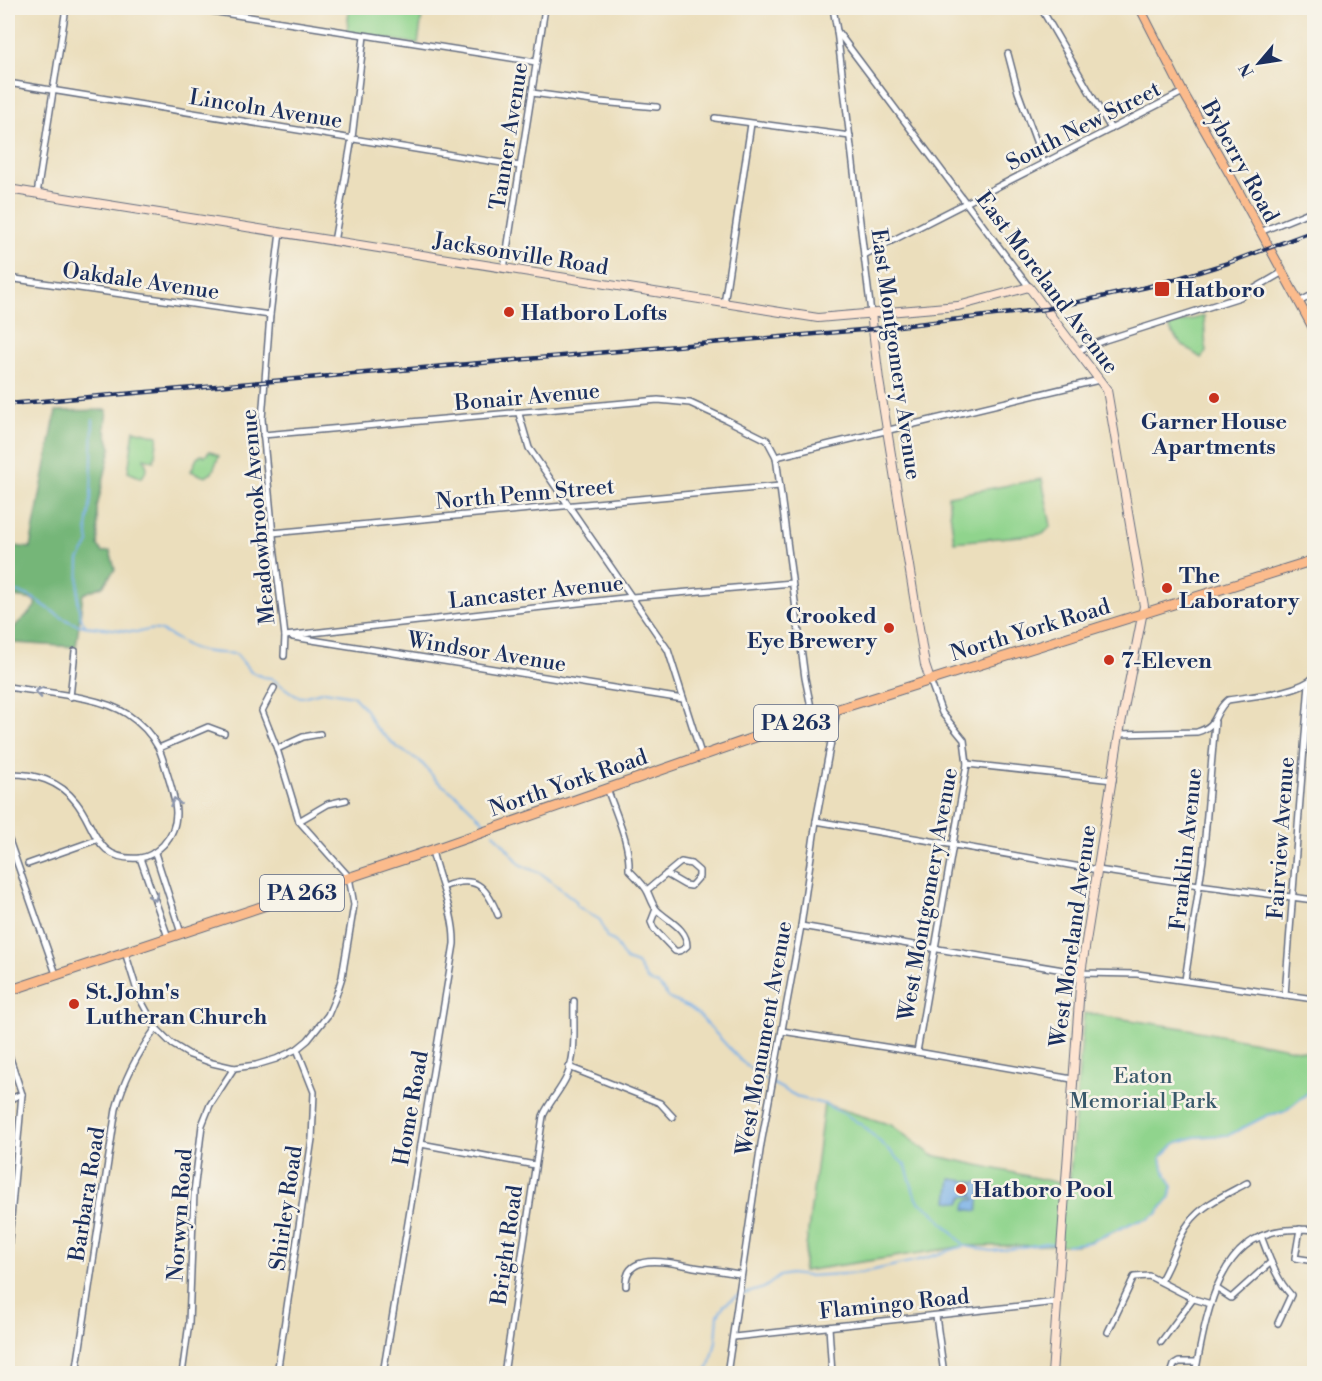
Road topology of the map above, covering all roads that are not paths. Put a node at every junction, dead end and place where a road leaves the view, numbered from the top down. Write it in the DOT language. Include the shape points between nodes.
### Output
graph roads {
  1 [pos="66,8"];
  2 [pos="192,8"];
  3 [pos="545,8"];
  4 [pos="674,8"];
  5 [pos="715,8"];
  6 [pos="833,8"];
  7 [pos="1041,8"];
  8 [pos="1140,8"];
  9 [pos="837,31"];
  10 [pos="364,36"];
  11 [pos="1008,54"];
  12 [pos="536,62"];
  13 [pos="8,83"];
  14 [pos="52,90"];
  15 [pos="1183,92"];
  16 [pos="532,93"];
  17 [pos="657,107"];
  18 [pos="716,118"];
  19 [pos="751,124"];
  20 [pos="1111,129"];
  21 [pos="850,136"];
  22 [pos="351,138"];
  23 [pos="1044,163"];
  24 [pos="520,166"];
  25 [pos="8,189"];
  26 [pos="37,194"];
  27 [pos="966,203"];
  28 [pos="1314,210"];
  29 [pos="1260,231"];
  30 [pos="280,232"];
  31 [pos="334,242"];
  32 [pos="864,255"];
  33 [pos="504,269"];
  34 [pos="1283,272"];
  35 [pos="8,278"];
  36 [pos="1029,287"];
  37 [pos="1314,294"];
  38 [pos="1299,302"];
  39 [pos="724,304"];
  40 [pos="871,313"];
  41 [pos="270,315"];
  42 [pos="1314,330"];
  43 [pos="1077,351"];
  44 [pos="1099,380"];
  45 [pos="519,414"];
  46 [pos="888,430"];
  47 [pos="263,435"];
  48 [pos="776,457"];
  49 [pos="780,486"];
  50 [pos="568,506"];
  51 [pos="272,533"];
  52 [pos="1314,560"];
  53 [pos="792,584"];
  54 [pos="632,597"];
  55 [pos="1142,615"];
  56 [pos="285,636"];
  57 [pos="75,651"];
  58 [pos="284,656"];
  59 [pos="1314,677"];
  60 [pos="930,680"];
  61 [pos="1309,683"];
  62 [pos="8,687"];
  63 [pos="274,688"];
  64 [pos="70,697"];
  65 [pos="683,699"];
  66 [pos="837,710"];
  67 [pos="813,717"];
  68 [pos="1215,722"];
  69 [pos="224,733"];
  70 [pos="320,734"];
  71 [pos="1119,734"];
  72 [pos="159,748"];
  73 [pos="277,749"];
  74 [pos="702,757"];
  75 [pos="967,764"];
  76 [pos="8,774"];
  77 [pos="1113,780"];
  78 [pos="607,788"];
  79 [pos="346,800"];
  80 [pos="299,821"];
  81 [pos="816,821"];
  82 [pos="9,840"];
  83 [pos="96,840"];
  84 [pos="952,843"];
  85 [pos="432,850"];
  86 [pos="154,853"];
  87 [pos="140,858"];
  88 [pos="28,864"];
  89 [pos="1098,870"];
  90 [pos="666,874"];
  91 [pos="349,878"];
  92 [pos="1200,885"];
  93 [pos="443,887"];
  94 [pos="647,890"];
  95 [pos="1292,898"];
  96 [pos="1314,900"];
  97 [pos="656,909"];
  98 [pos="498,915"];
  99 [pos="801,926"];
  100 [pos="181,933"];
  101 [pos="168,937"];
  102 [pos="934,947"];
  103 [pos="125,950"];
  104 [pos="1081,973"];
  105 [pos="56,974"];
  106 [pos="1185,980"];
  107 [pos="8,991"];
  108 [pos="1285,995"];
  109 [pos="1314,999"];
  110 [pos="574,1001"];
  111 [pos="156,1028"];
  112 [pos="782,1031"];
  113 [pos="297,1048"];
  114 [pos="8,1052"];
  115 [pos="917,1052"];
  116 [pos="569,1067"];
  117 [pos="234,1068"];
  118 [pos="1072,1079"];
  119 [pos="22,1094"];
  120 [pos="8,1100"];
  121 [pos="673,1117"];
  122 [pos="421,1144"];
  123 [pos="535,1165"];
  124 [pos="1246,1183"];
  125 [pos="1300,1229"];
  126 [pos="1314,1230"];
  127 [pos="1261,1236"];
  128 [pos="8,1251"];
  129 [pos="1314,1261"];
  130 [pos="1271,1262"];
  131 [pos="740,1274"];
  132 [pos="1160,1281"];
  133 [pos="626,1286"];
  134 [pos="1216,1288"];
  135 [pos="1193,1299"];
  136 [pos="1057,1302"];
  137 [pos="1211,1304"];
  138 [pos="936,1316"];
  139 [pos="1278,1323"];
  140 [pos="829,1327"];
  141 [pos="1108,1332"];
  142 [pos="734,1337"];
  143 [pos="1161,1342"];
  144 [pos="1197,1362"];
  145 [pos="1108,1372"];
  146 [pos="76,1374"];
  147 [pos="182,1374"];
  148 [pos="278,1374"];
  149 [pos="383,1374"];
  150 [pos="504,1374"];
  151 [pos="727,1374"];
  152 [pos="832,1374"];
  153 [pos="944,1374"];
  154 [pos="1052,1374"];
  155 [pos="1127,1374"];
  156 [pos="1171,1374"];
  157 [pos="1195,1374"];
  1 -- 14 [label="street"];
  2 -- 10 [label="street"];
  3 -- 12 [label="street, Tanner Avenue"];
  4 -- 5 [label="street"];
  6 -- 9 [label="street, East Moreland Avenue"];
  7 -- 20 [label="street"];
  8 -- 15 [label="main road, Byberry Road"];
  9 -- 21 [label="street, East Montgomery Avenue"];
  9 -- 27 [label="street, East Moreland Avenue"];
  10 -- 12 [label="street"];
  10 -- 22 [label="street"];
  11 -- 23 [label="street"];
  12 -- 16 [label="street, Tanner Avenue"];
  13 -- 14 [label="street, Lincoln Avenue"];
  14 -- 22 [label="street, Lincoln Avenue"];
  14 -- 26 [label="street"];
  15 -- 20 [label="street, South New Street"];
  15 -- 29 [label="main road, Byberry Road"];
  16 -- 17 [label="street"];
  16 -- 24 [label="street, Tanner Avenue"];
  18 -- 19 [label="street"];
  19 -- 21 [label="street"];
  19 -- 39 [label="street"];
  20 -- 23 [label="street, South New Street"];
  21 -- 32 [label="street, East Montgomery Avenue"];
  22 -- 24 [label="street, Lincoln Avenue"];
  22 -- 31 [label="street"];
  23 -- 27 [label="street, South New Street"];
  24 -- 33 [label="street, Tanner Avenue"];
  25 -- 26 [label="street, Jacksonville Road"];
  26 -- 30 [label="street, Jacksonville Road"];
  27 -- 32 [label="street, South New Street"];
  27 -- 36 [label="street, East Moreland Avenue"];
  28 -- 29 [label="street"];
  29 -- 34 [label="main road, Byberry Road"];
  30 -- 31 [label="street, Jacksonville Road"];
  30 -- 41 [label="street, Meadowbrook Avenue"];
  31 -- 33 [label="street, Jacksonville Road"];
  32 -- 40 [label="street, East Montgomery Avenue"];
  33 -- 39 [label="street, Jacksonville Road"];
  34 -- 38 [label="main road, Byberry Road"];
  34 -- 43 [label="street" via="1240,297"];
  35 -- 41 [label="street, Oakdale Avenue"];
  36 -- 40 [label="street, Jacksonville Road" via="958,306"];
  36 -- 43 [label="street, East Moreland Avenue"];
  37 -- 38 [label="street"];
  38 -- 42 [label="main road, Byberry Road"];
  39 -- 40 [label="street, Jacksonville Road" via="818,318"];
  40 -- 46 [label="street, East Montgomery Avenue"];
  41 -- 47 [label="street, Meadowbrook Avenue" via="262,397"];
  43 -- 44 [label="street, East Moreland Avenue"];
  44 -- 46 [label="street"];
  44 -- 55 [label="street, East Moreland Avenue" via="1107,390 1144,606"];
  45 -- 47 [label="street, Bonair Avenue"];
  45 -- 48 [label="street, Bonair Avenue" via="658,400 690,403 767,440"];
  45 -- 50 [label="street" via="529,448"];
  46 -- 48 [label="street"];
  46 -- 60 [label="street, East Montgomery Avenue"];
  47 -- 51 [label="street, Meadowbrook Avenue"];
  48 -- 49 [label="street"];
  49 -- 50 [label="street, North Penn Street"];
  49 -- 53 [label="street"];
  50 -- 51 [label="street, North Penn Street"];
  50 -- 54 [label="street"];
  51 -- 56 [label="street, Meadowbrook Avenue"];
  52 -- 55 [label="highway, PA 263"];
  53 -- 54 [label="street, Lancaster Avenue"];
  53 -- 67 [label="street"];
  54 -- 56 [label="street, Lancaster Avenue"];
  54 -- 65 [label="street" via="668,650"];
  55 -- 60 [label="highway, North York Road / PA 263"];
  55 -- 71 [label="street, West Moreland Avenue"];
  56 -- 58 [label="street, Meadowbrook Avenue"];
  56 -- 65 [label="street, Windsor Avenue"];
  57 -- 64 [label="street"];
  59 -- 61 [label="street"];
  60 -- 66 [label="highway, North York Road / PA 263"];
  60 -- 75 [label="street, West Montgomery Avenue" via="944,718 964,740"];
  61 -- 68 [label="street" via="1228,700 1221,705"];
  61 -- 95 [label="street, Fairview Avenue"];
  64 -- 62 [label="street, one-way"];
  63 -- 73 [label="street" via="262,711"];
  64 -- 72 [label="street" via="124,712 140,724"];
  65 -- 74 [label="street"];
  66 -- 67 [label="highway, North York Road / PA 263"];
  66 -- 81 [label="street, West Monument Avenue"];
  67 -- 74 [label="highway, North York Road / PA 263"];
  68 -- 71 [label="street" via="1197,732"];
  68 -- 92 [label="street, Franklin Avenue"];
  69 -- 72 [label="street" via="208,727"];
  70 -- 73 [label="street"];
  71 -- 77 [label="street, West Moreland Avenue"];
  86 -- 72 [label="street, one-way" via="172,833 177,811"];
  73 -- 80 [label="street"];
  74 -- 78 [label="highway, North York Road / PA 263"];
  75 -- 77 [label="street"];
  75 -- 84 [label="street, West Montgomery Avenue"];
  76 -- 83 [label="street" via="32,776 57,785 77,803"];
  77 -- 89 [label="street, West Moreland Avenue"];
  78 -- 85 [label="highway, North York Road / PA 263"];
  78 -- 94 [label="street" via="626,843 629,870"];
  79 -- 80 [label="street" via="328,804"];
  80 -- 91 [label="street"];
  81 -- 84 [label="street"];
  81 -- 99 [label="street, West Monument Avenue"];
  82 -- 105 [label="street"];
  83 -- 87 [label="street" via="116,854"];
  83 -- 88 [label="street"];
  84 -- 89 [label="street"];
  84 -- 102 [label="street, West Montgomery Avenue"];
  85 -- 91 [label="highway, North York Road / PA 263"];
  85 -- 93 [label="street, Home Road"];
  86 -- 87 [label="street"];
  86 -- 100 [label="street"];
  87 -- 101 [label="street, one-way"];
  89 -- 92 [label="street"];
  89 -- 104 [label="street, West Moreland Avenue"];
  90 -- 90 [label="street" via="681,862 699,871 691,885"];
  90 -- 94 [label="street"];
  91 -- 100 [label="highway, North York Road / PA 263"];
  91 -- 113 [label="street" via="354,905 342,977 328,1015"];
  92 -- 95 [label="street"];
  92 -- 106 [label="street, Franklin Avenue"];
  93 -- 98 [label="street" via="463,880 474,882 487,893"];
  93 -- 122 [label="street, Home Road" via="454,944"];
  94 -- 97 [label="street"];
  95 -- 96 [label="street"];
  95 -- 108 [label="street, Fairview Avenue"];
  97 -- 97 [label="street" via="683,933 687,941 684,949 675,951 654,929 651,922"];
  99 -- 102 [label="street"];
  99 -- 112 [label="street, West Monument Avenue"];
  100 -- 101 [label="highway, North York Road / PA 263"];
  101 -- 103 [label="highway, North York Road / PA 263"];
  102 -- 104 [label="street"];
  102 -- 115 [label="street, West Montgomery Avenue"];
  103 -- 105 [label="highway, North York Road / PA 263"];
  103 -- 111 [label="street" via="139,997"];
  104 -- 106 [label="street"];
  104 -- 118 [label="street, West Moreland Avenue"];
  105 -- 107 [label="highway, North York Road / PA 263"];
  106 -- 108 [label="street"];
  108 -- 109 [label="street"];
  110 -- 116 [label="street"];
  111 -- 117 [label="street" via="190,1055"];
  111 -- 146 [label="street, Barbara Road" via="130,1069 116,1109"];
  112 -- 115 [label="street"];
  112 -- 131 [label="street, West Monument Avenue"];
  113 -- 117 [label="street" via="266,1062"];
  113 -- 148 [label="street, Shirley Road" via="314,1092 312,1139"];
  114 -- 119 [label="street"];
  115 -- 118 [label="street"];
  116 -- 121 [label="street" via="660,1103"];
  116 -- 123 [label="street" via="543,1116"];
  117 -- 147 [label="street, Norwyn Road" via="202,1125"];
  118 -- 136 [label="street, West Moreland Avenue"];
  119 -- 120 [label="street"];
  119 -- 128 [label="street"];
  122 -- 123 [label="street, Bright Road"];
  122 -- 149 [label="street, Home Road"];
  123 -- 150 [label="street, Bright Road"];
  124 -- 132 [label="street" via="1193,1217"];
  125 -- 126 [label="street"];
  125 -- 127 [label="street" via="1271,1231"];
  125 -- 129 [label="street" via="1295,1258"];
  127 -- 130 [label="street"];
  127 -- 134 [label="street" via="1243,1246"];
  130 -- 134 [label="street" via="1232,1298"];
  130 -- 139 [label="street" via="1291,1295"];
  131 -- 133 [label="street" via="650,1261 631,1269"];
  131 -- 142 [label="street, West Monument Avenue"];
  132 -- 135 [label="street"];
  132 -- 141 [label="street" via="1149,1276 1134,1277"];
  134 -- 137 [label="street"];
  135 -- 137 [label="street"];
  135 -- 143 [label="street"];
  136 -- 138 [label="street, Flamingo Road"];
  136 -- 154 [label="street, West Moreland Avenue"];
  137 -- 144 [label="street"];
  138 -- 140 [label="street, Flamingo Road"];
  138 -- 153 [label="street"];
  140 -- 142 [label="street, Flamingo Road"];
  140 -- 152 [label="street"];
  142 -- 151 [label="street, West Monument Avenue"];
  144 -- 156 [label="street" via="1179,1362"];
  144 -- 157 [label="street"];
  145 -- 155 [label="street" via="1116,1368"];
}
